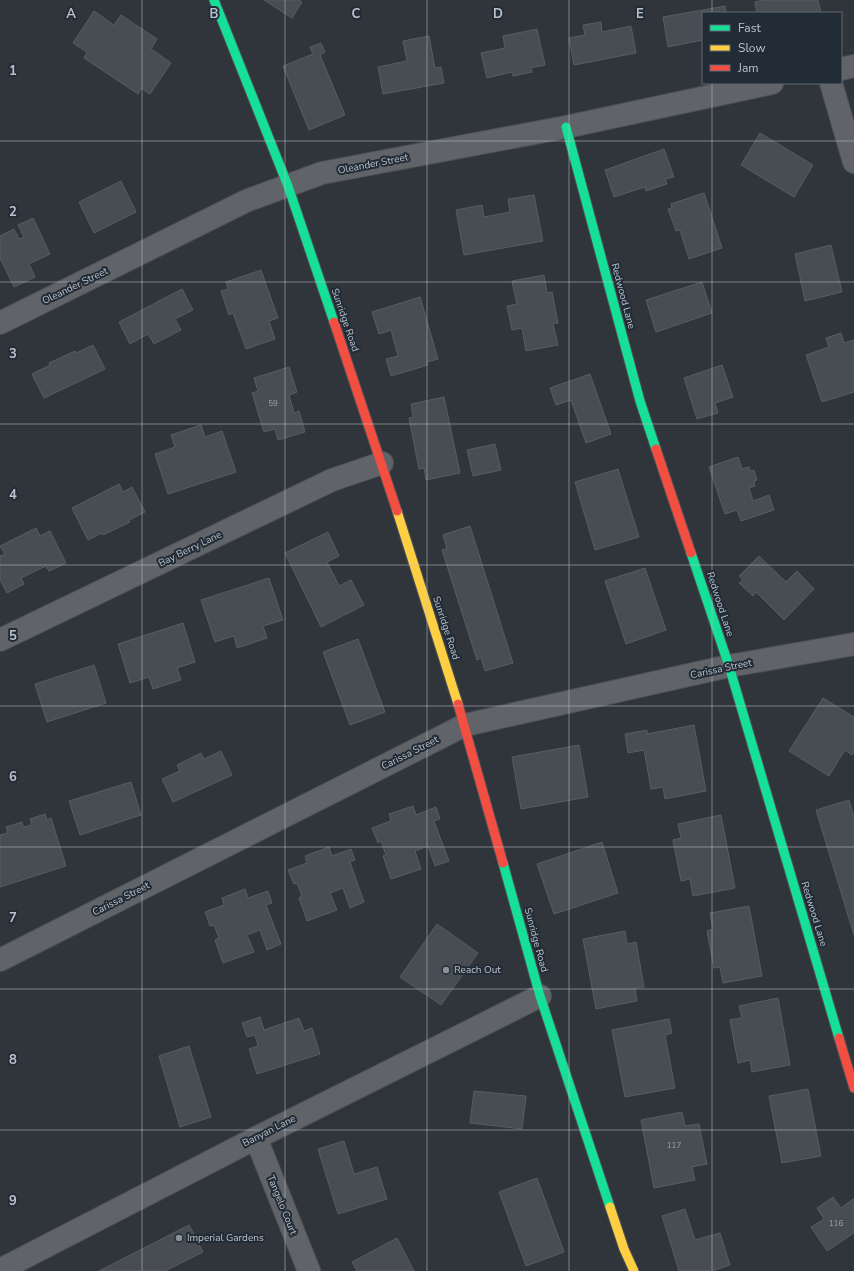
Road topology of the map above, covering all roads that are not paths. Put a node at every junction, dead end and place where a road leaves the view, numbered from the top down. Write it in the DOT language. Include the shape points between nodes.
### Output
graph roads {
  1 [pos="214,0"];
  2 [pos="854,66"];
  3 [pos="842,68"];
  4 [pos="767,84"];
  5 [pos="831,84"];
  6 [pos="566,127"];
  7 [pos="854,162"];
  8 [pos="288,186"];
  9 [pos="0,323"];
  10 [pos="382,463"];
  11 [pos="0,640"];
  12 [pos="854,644"];
  13 [pos="729,666"];
  14 [pos="466,725"];
  15 [pos="0,960"];
  16 [pos="540,996"];
  17 [pos="854,1088"];
  18 [pos="256,1138"];
  19 [pos="0,1270"];
  20 [pos="309,1271"];
  21 [pos="634,1271"];
  1 -- 8 [label="street, Sunridge Road"];
  2 -- 3 [label="street"];
  4 -- 6 [label="street, Oleander Street"];
  5 -- 7 [label="street"];
  6 -- 8 [label="street, Oleander Street" via="322,173"];
  6 -- 13 [label="street, Redwood Lane" via="640,401"];
  8 -- 9 [label="street, Oleander Street" via="246,201"];
  8 -- 10 [label="street, Sunridge Road"];
  10 -- 11 [label="street, Bay Berry Lane" via="332,480"];
  10 -- 14 [label="street, Sunridge Road"];
  12 -- 13 [label="street, Carissa Street"];
  13 -- 14 [label="street, Carissa Street"];
  13 -- 17 [label="street, Redwood Lane"];
  14 -- 15 [label="street, Carissa Street"];
  14 -- 16 [label="street, Sunridge Road"];
  16 -- 18 [label="street, Banyan Lane"];
  16 -- 21 [label="street, Sunridge Road" via="624,1249"];
  18 -- 19 [label="street, Banyan Lane"];
  18 -- 20 [label="street, Tangelo Court"];
}
